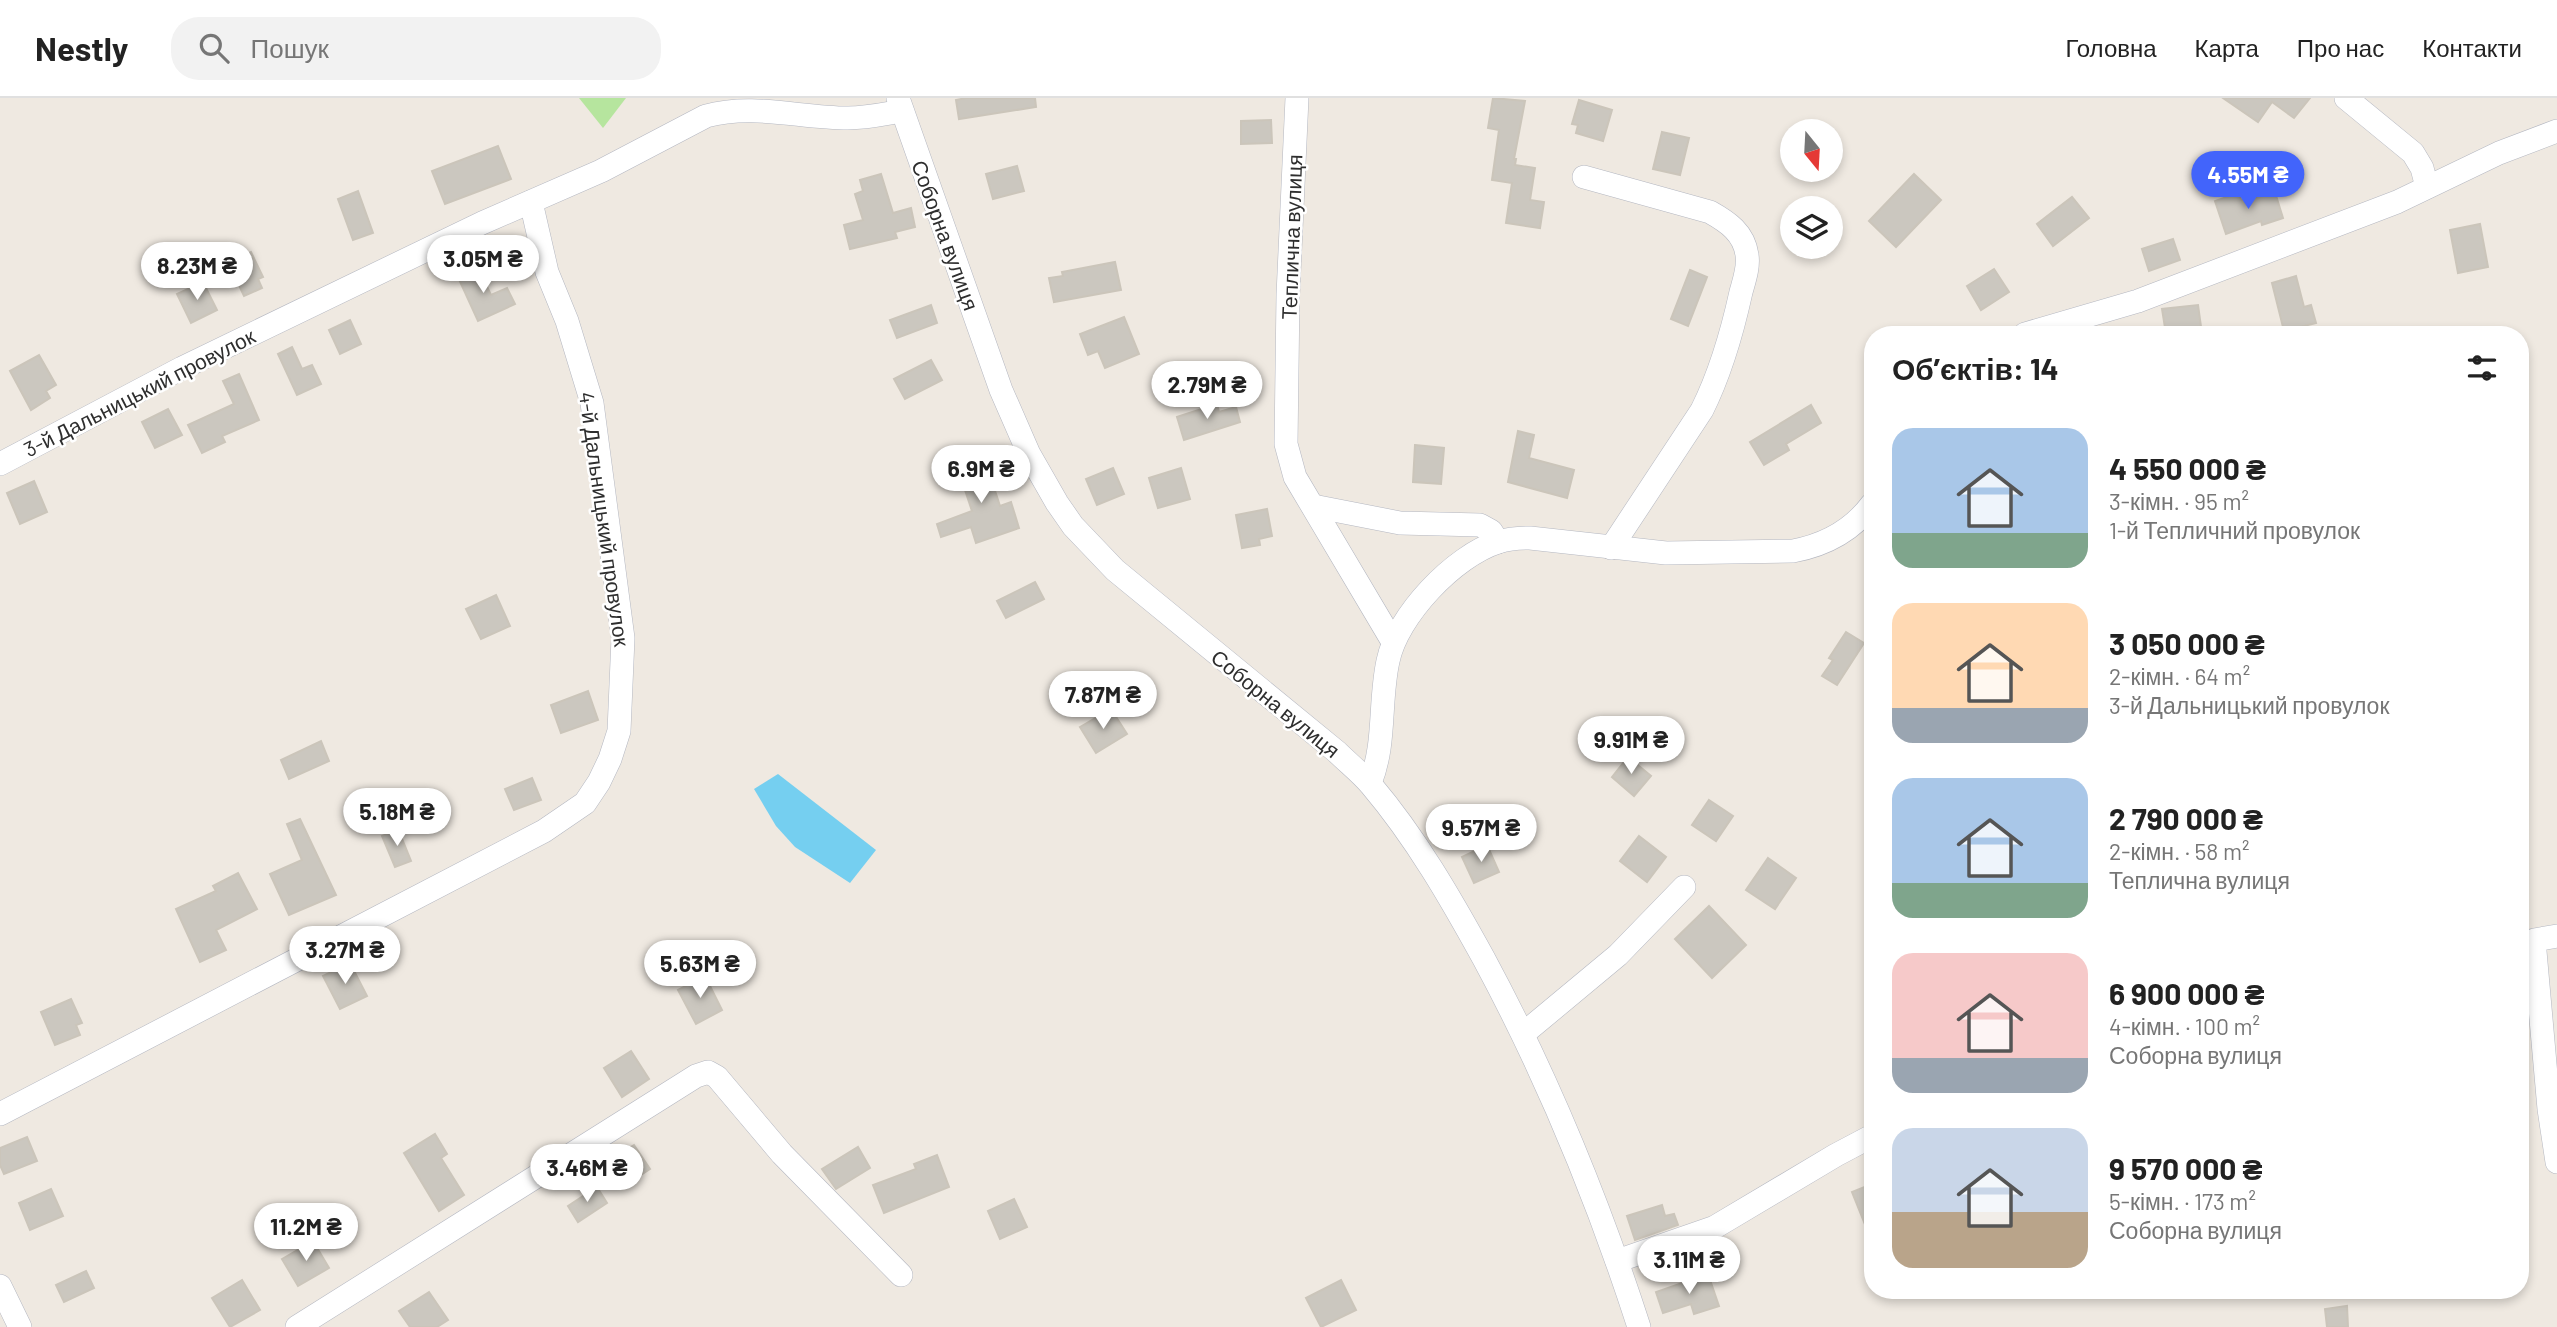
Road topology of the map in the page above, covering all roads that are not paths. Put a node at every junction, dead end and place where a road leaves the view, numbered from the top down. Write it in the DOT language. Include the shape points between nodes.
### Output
graph roads {
  1 [pos="1297,98"];
  2 [pos="2346,98"];
  3 [pos="900,104"];
  4 [pos="2557,131"];
  5 [pos="1584,177"];
  6 [pos="2427,187"];
  7 [pos="531,202"];
  8 [pos="2052,326"];
  9 [pos="0,464"];
  10 [pos="1313,506"];
  11 [pos="1864,513"];
  12 [pos="1497,542"];
  13 [pos="1611,548"];
  14 [pos="1393,642"];
  15 [pos="1370,783"];
  16 [pos="1684,887"];
  17 [pos="2557,936"];
  18 [pos="1523,1034"];
  19 [pos="0,1114"];
  20 [pos="1864,1140"];
  21 [pos="2557,1162"];
  22 [pos="1618,1261"];
  23 [pos="901,1275"];
  24 [pos="0,1286"];
  25 [pos="302,1326"];
  26 [pos="20,1327"];
  27 [pos="1639,1327"];
  1 -- 10 [label="street, Теплична вулиця" via="1286,444 1295,477"];
  2 -- 6 [label="street" via="2413,153"];
  3 -- 7 [label="street, 3-й Дальницький провулок" via="869,118 724,111"];
  3 -- 15 [label="street, Соборна вулиця" via="1001,390 1057,503 1115,570"];
  4 -- 6 [label="street"];
  5 -- 13 [label="street" via="1710,212 1737,232 1747,256 1730,341 1712,391"];
  6 -- 8 [label="street" via="2138,301"];
  7 -- 9 [label="street, 3-й Дальницький провулок" via="182,368"];
  7 -- 19 [label="street, 4-й Дальницький провулок" via="547,272 568,321 592,403 623,638 619,731 599,782 585,803 544,831"];
  10 -- 12 [label="street" via="1400,523 1480,525 1491,531"];
  10 -- 14 [label="street, Теплична вулиця"];
  11 -- 13 [label="street" via="1831,540 1793,551 1708,554"];
  12 -- 13 [label="street" via="1530,538"];
  12 -- 14 [label="street" via="1463,562 1430,590"];
  14 -- 15 [label="street" via="1384,687 1381,750"];
  15 -- 18 [label="street, Соборна вулиця" via="1445,890"];
  16 -- 18 [label="street" via="1618,955"];
  17 -- 21 [label="street" via="2534,940"];
  18 -- 22 [label="street, Соборна вулиця"];
  20 -- 22 [label="street" via="1715,1227"];
  22 -- 27 [label="street, Соборна вулиця"];
  23 -- 25 [label="street" via="708,1072"];
  24 -- 26 [label="street"];
}
